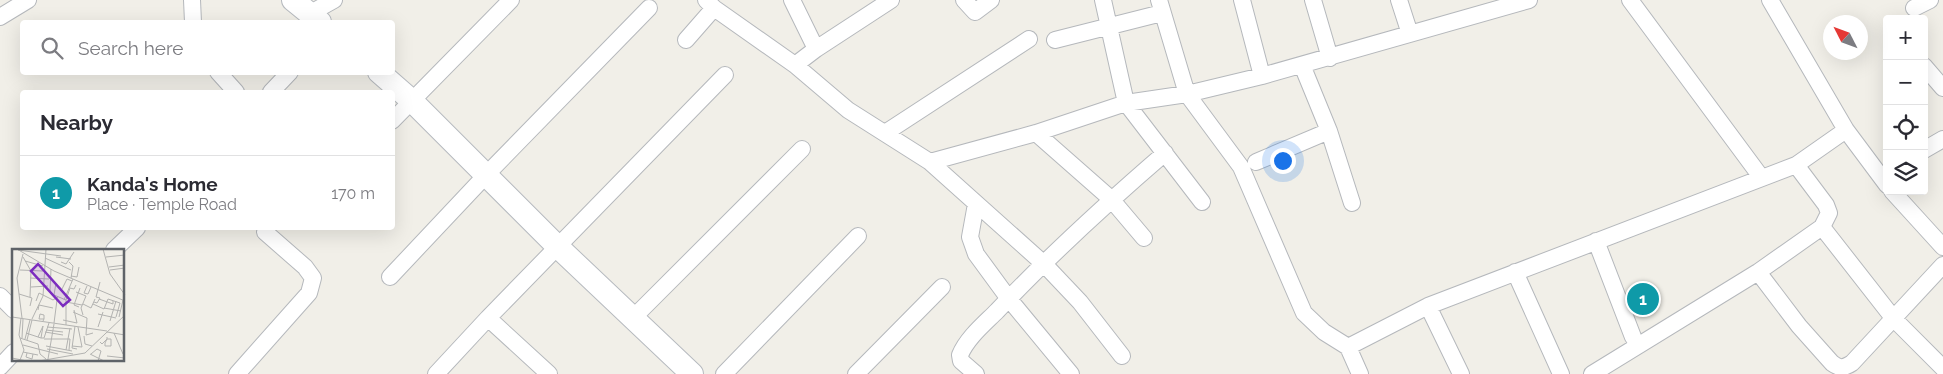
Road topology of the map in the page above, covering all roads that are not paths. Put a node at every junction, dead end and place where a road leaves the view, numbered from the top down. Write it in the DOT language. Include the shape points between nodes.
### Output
graph roads {
  1 [pos="28,0"];
  2 [pos="192,0"];
  3 [pos="334,0"];
  4 [pos="511,0"];
  5 [pos="792,0"];
  6 [pos="964,0"];
  7 [pos="991,0"];
  8 [pos="1103,0"];
  9 [pos="1242,0"];
  10 [pos="1313,0"];
  11 [pos="1399,0"];
  12 [pos="1530,0"];
  13 [pos="1630,0"];
  14 [pos="1770,0"];
  15 [pos="1930,0"];
  16 [pos="881,3"];
  17 [pos="1509,3"];
  18 [pos="710,4"];
  19 [pos="1160,6"];
  20 [pos="649,8"];
  21 [pos="1914,8"];
  22 [pos="308,12"];
  23 [pos="0,17"];
  24 [pos="190,20"];
  25 [pos="1108,26"];
  26 [pos="1410,34"];
  27 [pos="1029,39"];
  28 [pos="686,40"];
  29 [pos="1055,40"];
  30 [pos="816,49"];
  31 [pos="1330,58"];
  32 [pos="1302,65"];
  33 [pos="795,66"];
  34 [pos="1928,71"];
  35 [pos="221,75"];
  36 [pos="287,75"];
  37 [pos="383,75"];
  38 [pos="725,75"];
  39 [pos="1262,76"];
  40 [pos="1943,88"];
  41 [pos="234,90"];
  42 [pos="273,90"];
  43 [pos="1187,94"];
  44 [pos="412,100"];
  45 [pos="1126,103"];
  46 [pos="395,118"];
  47 [pos="1846,130"];
  48 [pos="885,132"];
  49 [pos="1328,132"];
  50 [pos="1036,133"];
  51 [pos="1943,138"];
  52 [pos="1928,147"];
  53 [pos="802,149"];
  54 [pos="1165,153"];
  55 [pos="930,162"];
  56 [pos="1256,162"];
  57 [pos="1796,165"];
  58 [pos="487,174"];
  59 [pos="1761,177"];
  60 [pos="1883,177"];
  61 [pos="1896,195"];
  62 [pos="1111,199"];
  63 [pos="1202,202"];
  64 [pos="1352,203"];
  65 [pos="976,204"];
  66 [pos="1822,227"];
  67 [pos="135,230"];
  68 [pos="266,232"];
  69 [pos="858,236"];
  70 [pos="1144,238"];
  71 [pos="1596,241"];
  72 [pos="558,247"];
  73 [pos="1943,247"];
  74 [pos="115,249"];
  75 [pos="1044,264"];
  76 [pos="1943,265"];
  77 [pos="1515,272"];
  78 [pos="1758,272"];
  79 [pos="390,277"];
  80 [pos="942,287"];
  81 [pos="0,296"];
  82 [pos="1008,299"];
  83 [pos="1428,306"];
  84 [pos="12,308"];
  85 [pos="488,318"];
  86 [pos="633,318"];
  87 [pos="1894,318"];
  88 [pos="1633,337"];
  89 [pos="1348,347"];
  90 [pos="12,354"];
  91 [pos="1122,356"];
  92 [pos="0,367"];
  93 [pos="1943,368"];
  94 [pos="237,374"];
  95 [pos="436,374"];
  96 [pos="549,374"];
  97 [pos="692,374"];
  98 [pos="724,374"];
  99 [pos="856,374"];
  100 [pos="976,374"];
  101 [pos="1071,374"];
  102 [pos="1360,374"];
  103 [pos="1461,374"];
  104 [pos="1561,374"];
  105 [pos="1592,374"];
  1 -- 23 [label="street"];
  2 -- 24 [label="street"];
  3 -- 22 [label="street"];
  4 -- 44 [label="street"];
  5 -- 30 [label="street"];
  6 -- 7 [label="street" via="975,12"];
  8 -- 25 [label="street"];
  9 -- 39 [label="street"];
  10 -- 31 [label="street"];
  11 -- 26 [label="street"];
  12 -- 17 [label="street"];
  13 -- 59 [label="street"];
  14 -- 47 [label="street"];
  15 -- 21 [label="street"];
  16 -- 30 [label="street"];
  17 -- 26 [label="street"];
  18 -- 28 [label="street"];
  18 -- 33 [label="street"];
  19 -- 25 [label="street"];
  19 -- 43 [label="street"];
  20 -- 58 [label="street"];
  25 -- 29 [label="street"];
  25 -- 45 [label="street"];
  26 -- 31 [label="street"];
  27 -- 48 [label="street"];
  30 -- 33 [label="street"];
  31 -- 32 [label="street"];
  32 -- 39 [label="street"];
  32 -- 49 [label="street"];
  33 -- 48 [label="street" via="848,110"];
  34 -- 40 [label="street"];
  35 -- 41 [label="street"];
  36 -- 42 [label="street"];
  37 -- 44 [label="street"];
  38 -- 72 [label="street"];
  39 -- 43 [label="street"];
  43 -- 45 [label="street"];
  43 -- 89 [label="street" via="1241,167 1304,313 1324,332"];
  44 -- 46 [label="street"];
  44 -- 58 [label="street"];
  45 -- 50 [label="street"];
  45 -- 54 [label="street"];
  47 -- 57 [label="street"];
  47 -- 60 [label="street"];
  48 -- 55 [label="street"];
  49 -- 56 [label="street"];
  49 -- 64 [label="street"];
  50 -- 55 [label="street"];
  50 -- 62 [label="street"];
  51 -- 52 [label="street"];
  53 -- 86 [label="street"];
  54 -- 62 [label="street"];
  54 -- 63 [label="street"];
  55 -- 65 [label="street"];
  57 -- 59 [label="street"];
  57 -- 66 [label="street" via="1830,213"];
  58 -- 72 [label="street"];
  58 -- 79 [label="street"];
  59 -- 71 [label="street"];
  61 -- 73 [label="street"];
  62 -- 70 [label="street"];
  62 -- 75 [label="street"];
  65 -- 75 [label="street"];
  65 -- 82 [label="street" via="971,245"];
  66 -- 78 [label="street"];
  66 -- 87 [label="street"];
  67 -- 74 [label="street"];
  68 -- 94 [label="street" via="305,267 312,278 309,293"];
  69 -- 98 [label="street"];
  71 -- 77 [label="street"];
  71 -- 88 [label="street"];
  72 -- 85 [label="street"];
  72 -- 86 [label="street"];
  75 -- 82 [label="street"];
  75 -- 91 [label="street" via="1080,302"];
  76 -- 87 [label="street"];
  77 -- 83 [label="street"];
  77 -- 104 [label="street"];
  78 -- 87 [label="street" via="1799,326 1838,367 1845,368 1852,363"];
  78 -- 105 [label="street"];
  80 -- 99 [label="street"];
  81 -- 84 [label="street"];
  82 -- 100 [label="street" via="966,344 960,355 961,361"];
  82 -- 101 [label="street"];
  83 -- 89 [label="street"];
  83 -- 103 [label="street"];
  85 -- 95 [label="street"];
  85 -- 96 [label="street"];
  86 -- 97 [label="street"];
  87 -- 93 [label="street"];
  89 -- 102 [label="street"];
  90 -- 92 [label="street"];
}
